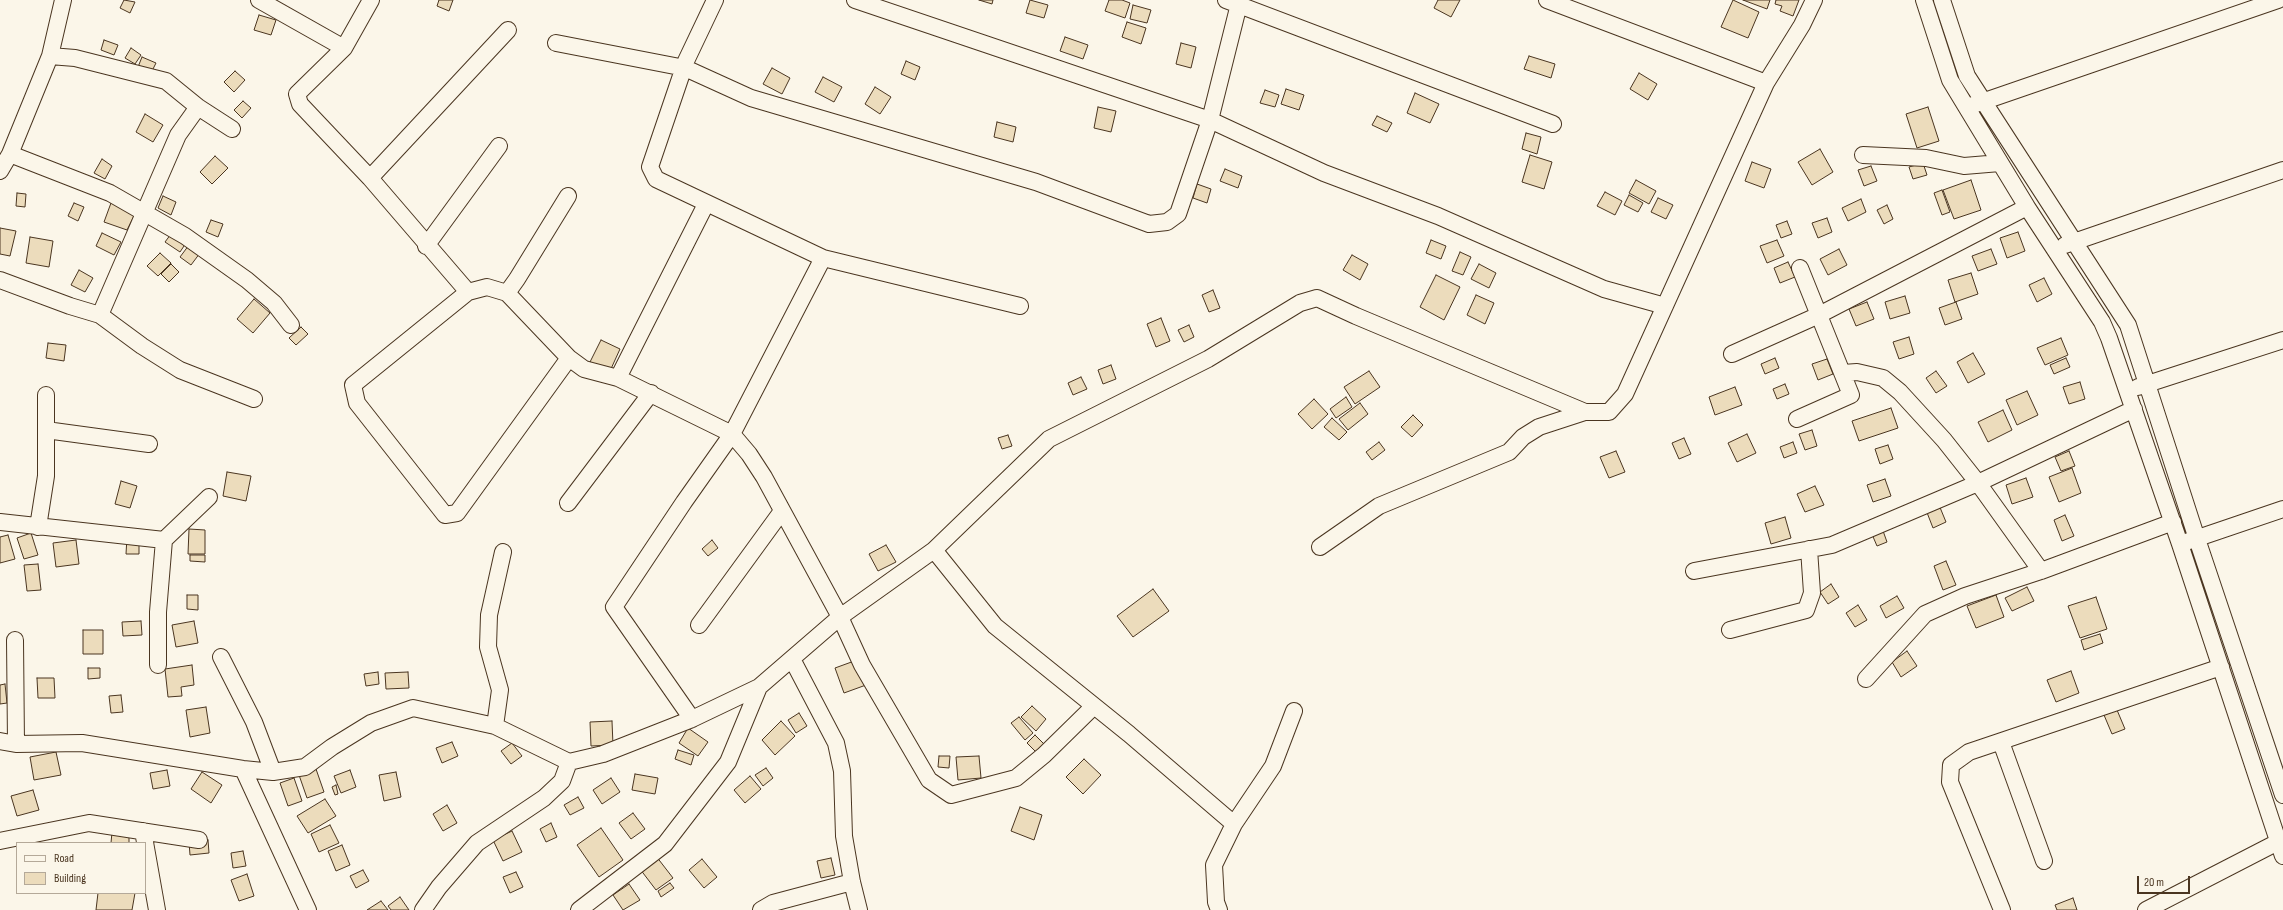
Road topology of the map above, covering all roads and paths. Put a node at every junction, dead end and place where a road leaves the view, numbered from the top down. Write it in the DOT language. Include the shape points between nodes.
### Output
graph roads {
  1 [pos="63,0"];
  2 [pos="259,0"];
  3 [pos="371,0"];
  4 [pos="714,0"];
  5 [pos="855,0"];
  6 [pos="1547,0"];
  7 [pos="1814,0"];
  8 [pos="1924,0"];
  9 [pos="1942,0"];
  10 [pos="2278,0"];
  11 [pos="1235,1"];
  12 [pos="508,30"];
  13 [pos="556,42"];
  14 [pos="344,48"];
  15 [pos="50,56"];
  16 [pos="685,68"];
  17 [pos="1766,83"];
  18 [pos="1983,102"];
  19 [pos="198,107"];
  20 [pos="1967,107"];
  21 [pos="1210,120"];
  22 [pos="1553,124"];
  23 [pos="232,129"];
  24 [pos="499,146"];
  25 [pos="10,154"];
  26 [pos="1863,155"];
  27 [pos="2000,163"];
  28 [pos="2283,170"];
  29 [pos="0,171"];
  30 [pos="370,178"];
  31 [pos="568,196"];
  32 [pos="706,204"];
  33 [pos="2027,207"];
  34 [pos="145,212"];
  35 [pos="2074,242"];
  36 [pos="426,246"];
  37 [pos="2056,249"];
  38 [pos="823,258"];
  39 [pos="1800,268"];
  40 [pos="0,280"];
  41 [pos="468,292"];
  42 [pos="507,293"];
  43 [pos="1020,306"];
  44 [pos="1665,306"];
  45 [pos="100,315"];
  46 [pos="1819,315"];
  47 [pos="291,325"];
  48 [pos="2283,340"];
  49 [pos="1732,354"];
  50 [pos="569,358"];
  51 [pos="1843,373"];
  52 [pos="618,378"];
  53 [pos="2148,384"];
  54 [pos="2128,390"];
  55 [pos="651,393"];
  56 [pos="46,395"];
  57 [pos="254,400"];
  58 [pos="2134,409"];
  59 [pos="1585,412"];
  60 [pos="1797,420"];
  61 [pos="46,430"];
  62 [pos="732,434"];
  63 [pos="148,444"];
  64 [pos="1978,482"];
  65 [pos="209,497"];
  66 [pos="568,503"];
  67 [pos="782,510"];
  68 [pos="2283,510"];
  69 [pos="0,522"];
  70 [pos="2172,522"];
  71 [pos="38,526"];
  72 [pos="2197,539"];
  73 [pos="164,540"];
  74 [pos="2180,544"];
  75 [pos="1320,547"];
  76 [pos="1809,549"];
  77 [pos="934,550"];
  78 [pos="503,552"];
  79 [pos="1694,571"];
  80 [pos="2041,571"];
  81 [pos="840,617"];
  82 [pos="699,625"];
  83 [pos="1730,630"];
  84 [pos="15,640"];
  85 [pos="221,657"];
  86 [pos="792,659"];
  87 [pos="158,665"];
  88 [pos="2221,667"];
  89 [pos="1866,679"];
  90 [pos="760,687"];
  91 [pos="2247,690"];
  92 [pos="2230,695"];
  93 [pos="1094,706"];
  94 [pos="1294,711"];
  95 [pos="692,719"];
  96 [pos="495,726"];
  97 [pos="0,741"];
  98 [pos="2001,742"];
  99 [pos="16,744"];
  100 [pos="570,762"];
  101 [pos="243,769"];
  102 [pos="273,772"];
  103 [pos="2283,795"];
  104 [pos="2283,801"];
  105 [pos="2267,808"];
  106 [pos="1234,824"];
  107 [pos="143,831"];
  108 [pos="199,840"];
  109 [pos="0,841"];
  110 [pos="145,842"];
  111 [pos="146,848"];
  112 [pos="2281,849"];
  113 [pos="2044,861"];
  114 [pos="852,882"];
  115 [pos="157,910"];
  116 [pos="308,910"];
  117 [pos="422,910"];
  118 [pos="579,910"];
  119 [pos="761,910"];
  120 [pos="859,910"];
  121 [pos="1219,910"];
  122 [pos="2002,910"];
  123 [pos="2146,910"];
  1 -- 15 [label="street"];
  2 -- 14 [label="street"];
  3 -- 14 [label="street"];
  4 -- 16 [label="street"];
  5 -- 21 [label="street"];
  6 -- 17 [label="street"];
  7 -- 17 [label="street" via="1802,25"];
  8 -- 20 [label="street" via="1945,67"];
  9 -- 18 [label="street" via="1963,66"];
  10 -- 18 [label="street"];
  11 -- 21 [label="street"];
  11 -- 22 [label="street"];
  12 -- 30 [label="street"];
  13 -- 16 [label="street"];
  14 -- 30 [label="street" via="297,94 300,104"];
  15 -- 19 [label="street" via="75,58 166,81"];
  15 -- 25 [label="street"];
  16 -- 21 [label="street" via="751,98 1036,182 1149,224 1167,222 1178,214"];
  16 -- 32 [label="street" via="650,167 656,179"];
  17 -- 44 [label="street"];
  18 -- 20 [label="street"];
  18 -- 35 [label="street"];
  19 -- 23 [label="street"];
  19 -- 34 [label="street" via="178,135"];
  20 -- 27 [label="street"];
  21 -- 44 [label="street" via="1324,173 1438,216 1604,289"];
  24 -- 36 [label="street"];
  25 -- 29 [label="street"];
  25 -- 34 [label="street" via="110,193"];
  26 -- 27 [label="street" via="1926,158 1964,166"];
  27 -- 33 [label="street"];
  28 -- 35 [label="street"];
  30 -- 36 [label="street"];
  31 -- 42 [label="street"];
  32 -- 38 [label="street"];
  32 -- 52 [label="street"];
  33 -- 37 [label="street"];
  33 -- 46 [label="street"];
  34 -- 45 [label="street"];
  34 -- 47 [label="street" via="237,272 274,303"];
  35 -- 37 [label="street"];
  35 -- 53 [label="street" via="2128,325"];
  36 -- 41 [label="street"];
  37 -- 54 [label="street" via="2102,322"];
  38 -- 43 [label="street"];
  38 -- 62 [label="street"];
  39 -- 46 [label="street"];
  40 -- 45 [label="street"];
  41 -- 42 [label="street" via="487,287"];
  41 -- 50 [label="street" via="353,385 357,403 445,515 457,514"];
  42 -- 50 [label="street"];
  44 -- 59 [label="street" via="1625,394 1609,412"];
  45 -- 57 [label="street" via="180,370"];
  46 -- 49 [label="street"];
  46 -- 51 [label="street"];
  48 -- 53 [label="street"];
  50 -- 52 [label="street" via="584,369"];
  51 -- 60 [label="street" via="1851,395"];
  51 -- 64 [label="street" via="1857,372 1883,378 1900,392 1944,440"];
  52 -- 55 [label="street"];
  53 -- 54 [label="street"];
  53 -- 72 [label="street"];
  54 -- 58 [label="street"];
  55 -- 62 [label="street"];
  55 -- 66 [label="street"];
  56 -- 61 [label="street"];
  58 -- 64 [label="street"];
  58 -- 70 [label="street"];
  59 -- 75 [label="street" via="1539,427 1523,437 1509,452 1379,506"];
  59 -- 77 [label="street" via="1317,298 1300,303 1208,359 1049,439"];
  61 -- 63 [label="street"];
  61 -- 71 [label="street" via="46,476"];
  62 -- 67 [label="street" via="750,454"];
  62 -- 95 [label="street" via="614,607"];
  64 -- 76 [label="street" via="1832,545"];
  64 -- 80 [label="street"];
  65 -- 73 [label="street"];
  67 -- 81 [label="street"];
  67 -- 82 [label="street"];
  68 -- 72 [label="street"];
  69 -- 71 [label="street"];
  70 -- 74 [label="street"];
  70 -- 80 [label="street"];
  71 -- 73 [label="street"];
  72 -- 74 [label="street"];
  72 -- 91 [label="street"];
  73 -- 87 [label="street" via="158,612"];
  74 -- 88 [label="street"];
  76 -- 79 [label="street"];
  76 -- 83 [label="street" via="1812,593 1806,610"];
  77 -- 81 [label="street"];
  77 -- 93 [label="street" via="995,626"];
  78 -- 96 [label="street" via="489,614 488,647 500,690"];
  80 -- 89 [label="street" via="1965,596 1925,614"];
  81 -- 86 [label="street"];
  81 -- 93 [label="street" via="862,666 928,780 951,795 1016,778 1044,755"];
  84 -- 99 [label="street"];
  85 -- 102 [label="street" via="254,722"];
  86 -- 90 [label="street"];
  86 -- 114 [label="street" via="836,743 842,771 844,836"];
  88 -- 92 [label="street"];
  88 -- 98 [label="street"];
  90 -- 95 [label="street"];
  90 -- 118 [label="street" via="728,762 665,844"];
  91 -- 92 [label="street"];
  91 -- 103 [label="street"];
  92 -- 105 [label="street"];
  93 -- 106 [label="street"];
  94 -- 106 [label="street" via="1273,766"];
  95 -- 100 [label="street" via="603,754"];
  96 -- 100 [label="street"];
  96 -- 102 [label="street" via="413,708 371,722 305,768"];
  97 -- 99 [label="street"];
  98 -- 113 [label="street"];
  98 -- 122 [label="street" via="1969,752 1951,765 1950,782"];
  99 -- 101 [label="street" via="82,743"];
  100 -- 117 [label="street" via="562,781 544,798 477,843"];
  101 -- 102 [label="street"];
  101 -- 116 [label="street"];
  104 -- 105 [label="street"];
  105 -- 112 [label="street"];
  106 -- 121 [label="street" via="1214,865 1216,902"];
  107 -- 108 [label="street"];
  107 -- 109 [label="street" via="90,823"];
  107 -- 110 [label="street"];
  111 -- 115 [label="street"];
  112 -- 123 [label="street"];
  114 -- 119 [label="street" via="773,902"];
  114 -- 120 [label="street"];
}
